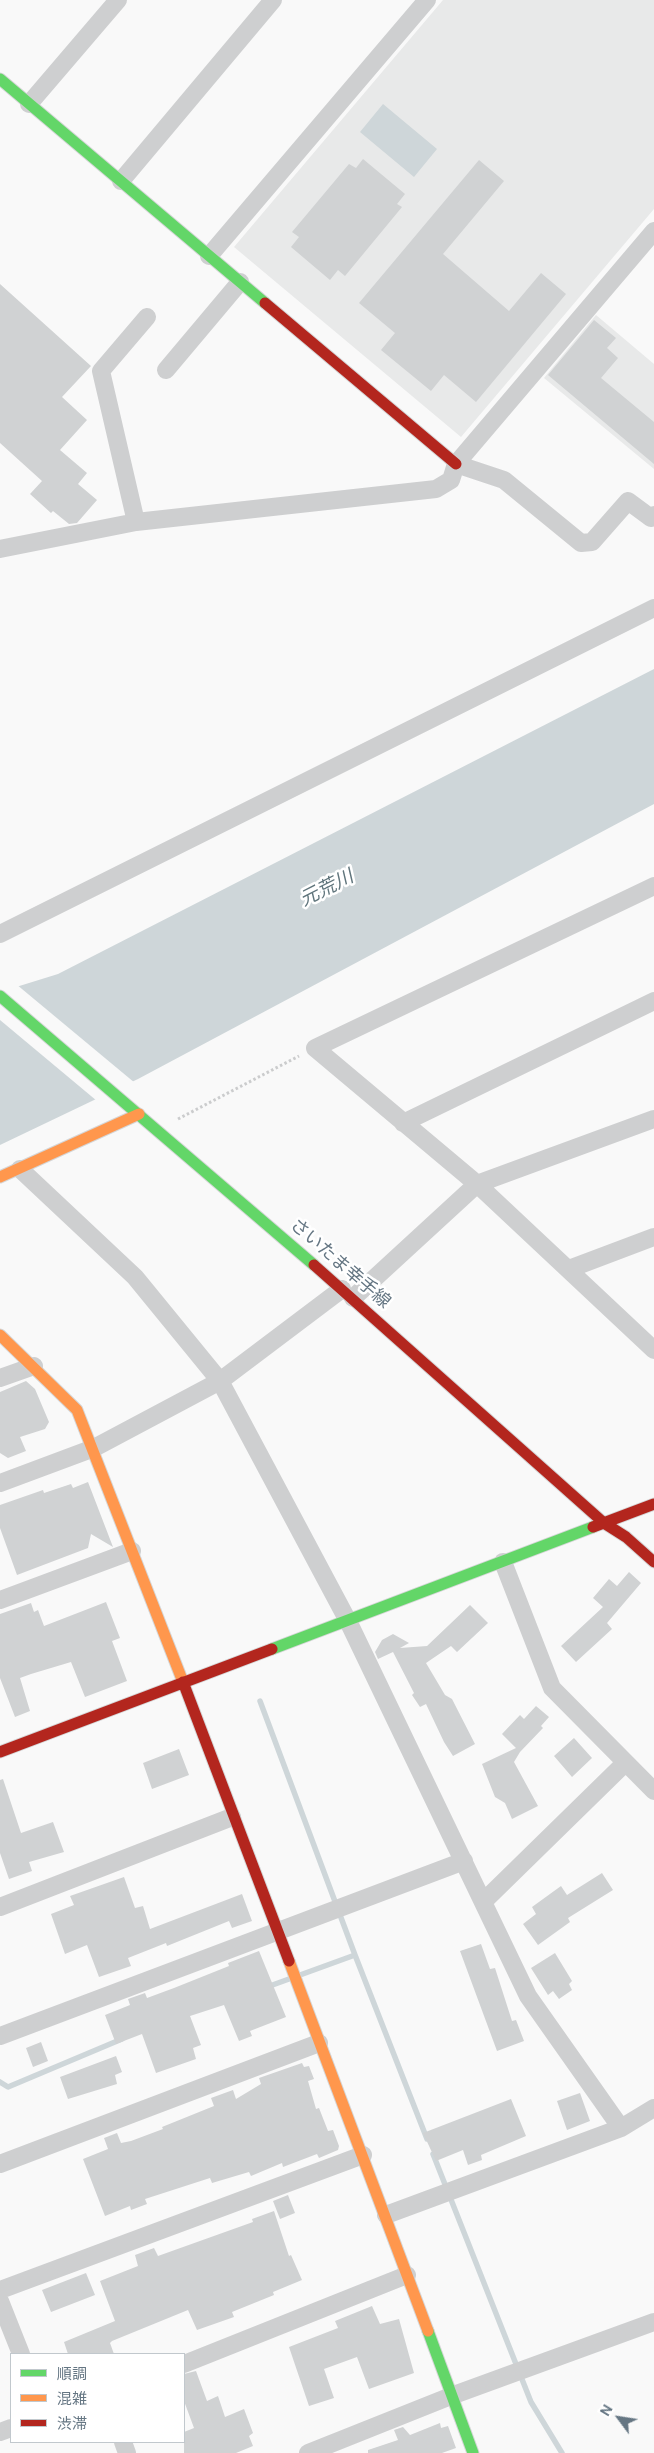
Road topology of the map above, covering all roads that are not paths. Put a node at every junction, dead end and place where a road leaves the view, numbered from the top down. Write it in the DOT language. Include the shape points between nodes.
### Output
graph roads {
  1 [pos="118,0"];
  2 [pos="273,0"];
  3 [pos="427,0"];
  4 [pos="0,79"];
  5 [pos="29,104"];
  6 [pos="121,181"];
  7 [pos="654,231"];
  8 [pos="209,256"];
  9 [pos="240,282"];
  10 [pos="147,316"];
  11 [pos="166,370"];
  12 [pos="456,464"];
  13 [pos="654,515"];
  14 [pos="136,522"];
  15 [pos="0,549"];
  16 [pos="654,608"];
  17 [pos="654,886"];
  18 [pos="0,934"];
  19 [pos="0,996"];
  20 [pos="654,1001"];
  21 [pos="139,1114"];
  22 [pos="654,1119"];
  23 [pos="403,1123"];
  24 [pos="20,1169"];
  25 [pos="0,1177"];
  26 [pos="477,1184"];
  27 [pos="654,1237"];
  28 [pos="569,1269"];
  29 [pos="348,1293"];
  30 [pos="0,1335"];
  31 [pos="654,1350"];
  32 [pos="34,1366"];
  33 [pos="0,1378"];
  34 [pos="220,1381"];
  35 [pos="94,1448"];
  36 [pos="0,1483"];
  37 [pos="654,1504"];
  38 [pos="604,1523"];
  39 [pos="132,1551"];
  40 [pos="503,1562"];
  41 [pos="654,1562"];
  42 [pos="0,1600"];
  43 [pos="348,1621"];
  44 [pos="182,1684"];
  45 [pos="0,1752"];
  46 [pos="624,1764"];
  47 [pos="654,1791"];
  48 [pos="232,1817"];
  49 [pos="464,1861"];
  50 [pos="483,1902"];
  51 [pos="0,1907"];
  52 [pos="276,1930"];
  53 [pos="0,2036"];
  54 [pos="319,2043"];
  55 [pos="654,2108"];
  56 [pos="621,2128"];
  57 [pos="363,2155"];
  58 [pos="0,2164"];
  59 [pos="386,2215"];
  60 [pos="407,2275"];
  61 [pos="0,2290"];
  62 [pos="0,2301"];
  63 [pos="654,2322"];
  64 [pos="21,2353"];
  65 [pos="185,2364"];
  66 [pos="452,2396"];
  67 [pos="308,2453"];
  68 [pos="473,2453"];
  1 -- 5 [label="street"];
  2 -- 6 [label="street"];
  3 -- 8 [label="street"];
  4 -- 5 [label="street"];
  5 -- 6 [label="street"];
  6 -- 8 [label="street"];
  7 -- 12 [label="street"];
  8 -- 9 [label="street"];
  9 -- 11 [label="street"];
  9 -- 12 [label="street"];
  10 -- 14 [label="street" via="101,371"];
  12 -- 13 [label="street" via="504,480 581,543 592,542 628,501 651,518"];
  12 -- 14 [label="street" via="451,480 436,489"];
  14 -- 15 [label="street"];
  16 -- 18 [label="street"];
  17 -- 23 [label="street" via="316,1048"];
  19 -- 21 [label="street, さいたま幸手線"];
  20 -- 23 [label="street"];
  21 -- 24 [label="street"];
  21 -- 29 [label="street, さいたま幸手線"];
  22 -- 26 [label="street"];
  23 -- 26 [label="street"];
  24 -- 25 [label="street"];
  24 -- 34 [label="street" via="135,1277"];
  26 -- 28 [label="street"];
  26 -- 29 [label="street"];
  27 -- 28 [label="street"];
  28 -- 31 [label="street"];
  29 -- 34 [label="street"];
  29 -- 38 [label="street, さいたま幸手線"];
  30 -- 32 [label="street"];
  32 -- 33 [label="street"];
  32 -- 35 [label="street" via="77,1410"];
  34 -- 35 [label="street"];
  34 -- 43 [label="street"];
  35 -- 36 [label="street"];
  35 -- 39 [label="street"];
  37 -- 38 [label="street"];
  38 -- 40 [label="street"];
  38 -- 41 [label="street, さいたま幸手線"];
  39 -- 42 [label="street"];
  39 -- 44 [label="street"];
  40 -- 43 [label="street"];
  40 -- 46 [label="street" via="552,1688"];
  43 -- 44 [label="street"];
  43 -- 49 [label="street"];
  44 -- 45 [label="street"];
  44 -- 48 [label="street"];
  46 -- 47 [label="street"];
  46 -- 50 [label="street"];
  48 -- 51 [label="street"];
  48 -- 52 [label="street"];
  49 -- 50 [label="street"];
  49 -- 52 [label="street"];
  50 -- 56 [label="street" via="528,1996"];
  52 -- 53 [label="street"];
  52 -- 54 [label="street"];
  54 -- 57 [label="street"];
  54 -- 58 [label="street"];
  55 -- 56 [label="street"];
  56 -- 59 [label="street"];
  57 -- 59 [label="street"];
  57 -- 61 [label="street"];
  59 -- 60 [label="street"];
  60 -- 65 [label="street"];
  60 -- 66 [label="street"];
  62 -- 64 [label="street"];
  63 -- 66 [label="street"];
  66 -- 67 [label="street"];
  66 -- 68 [label="street"];
}
